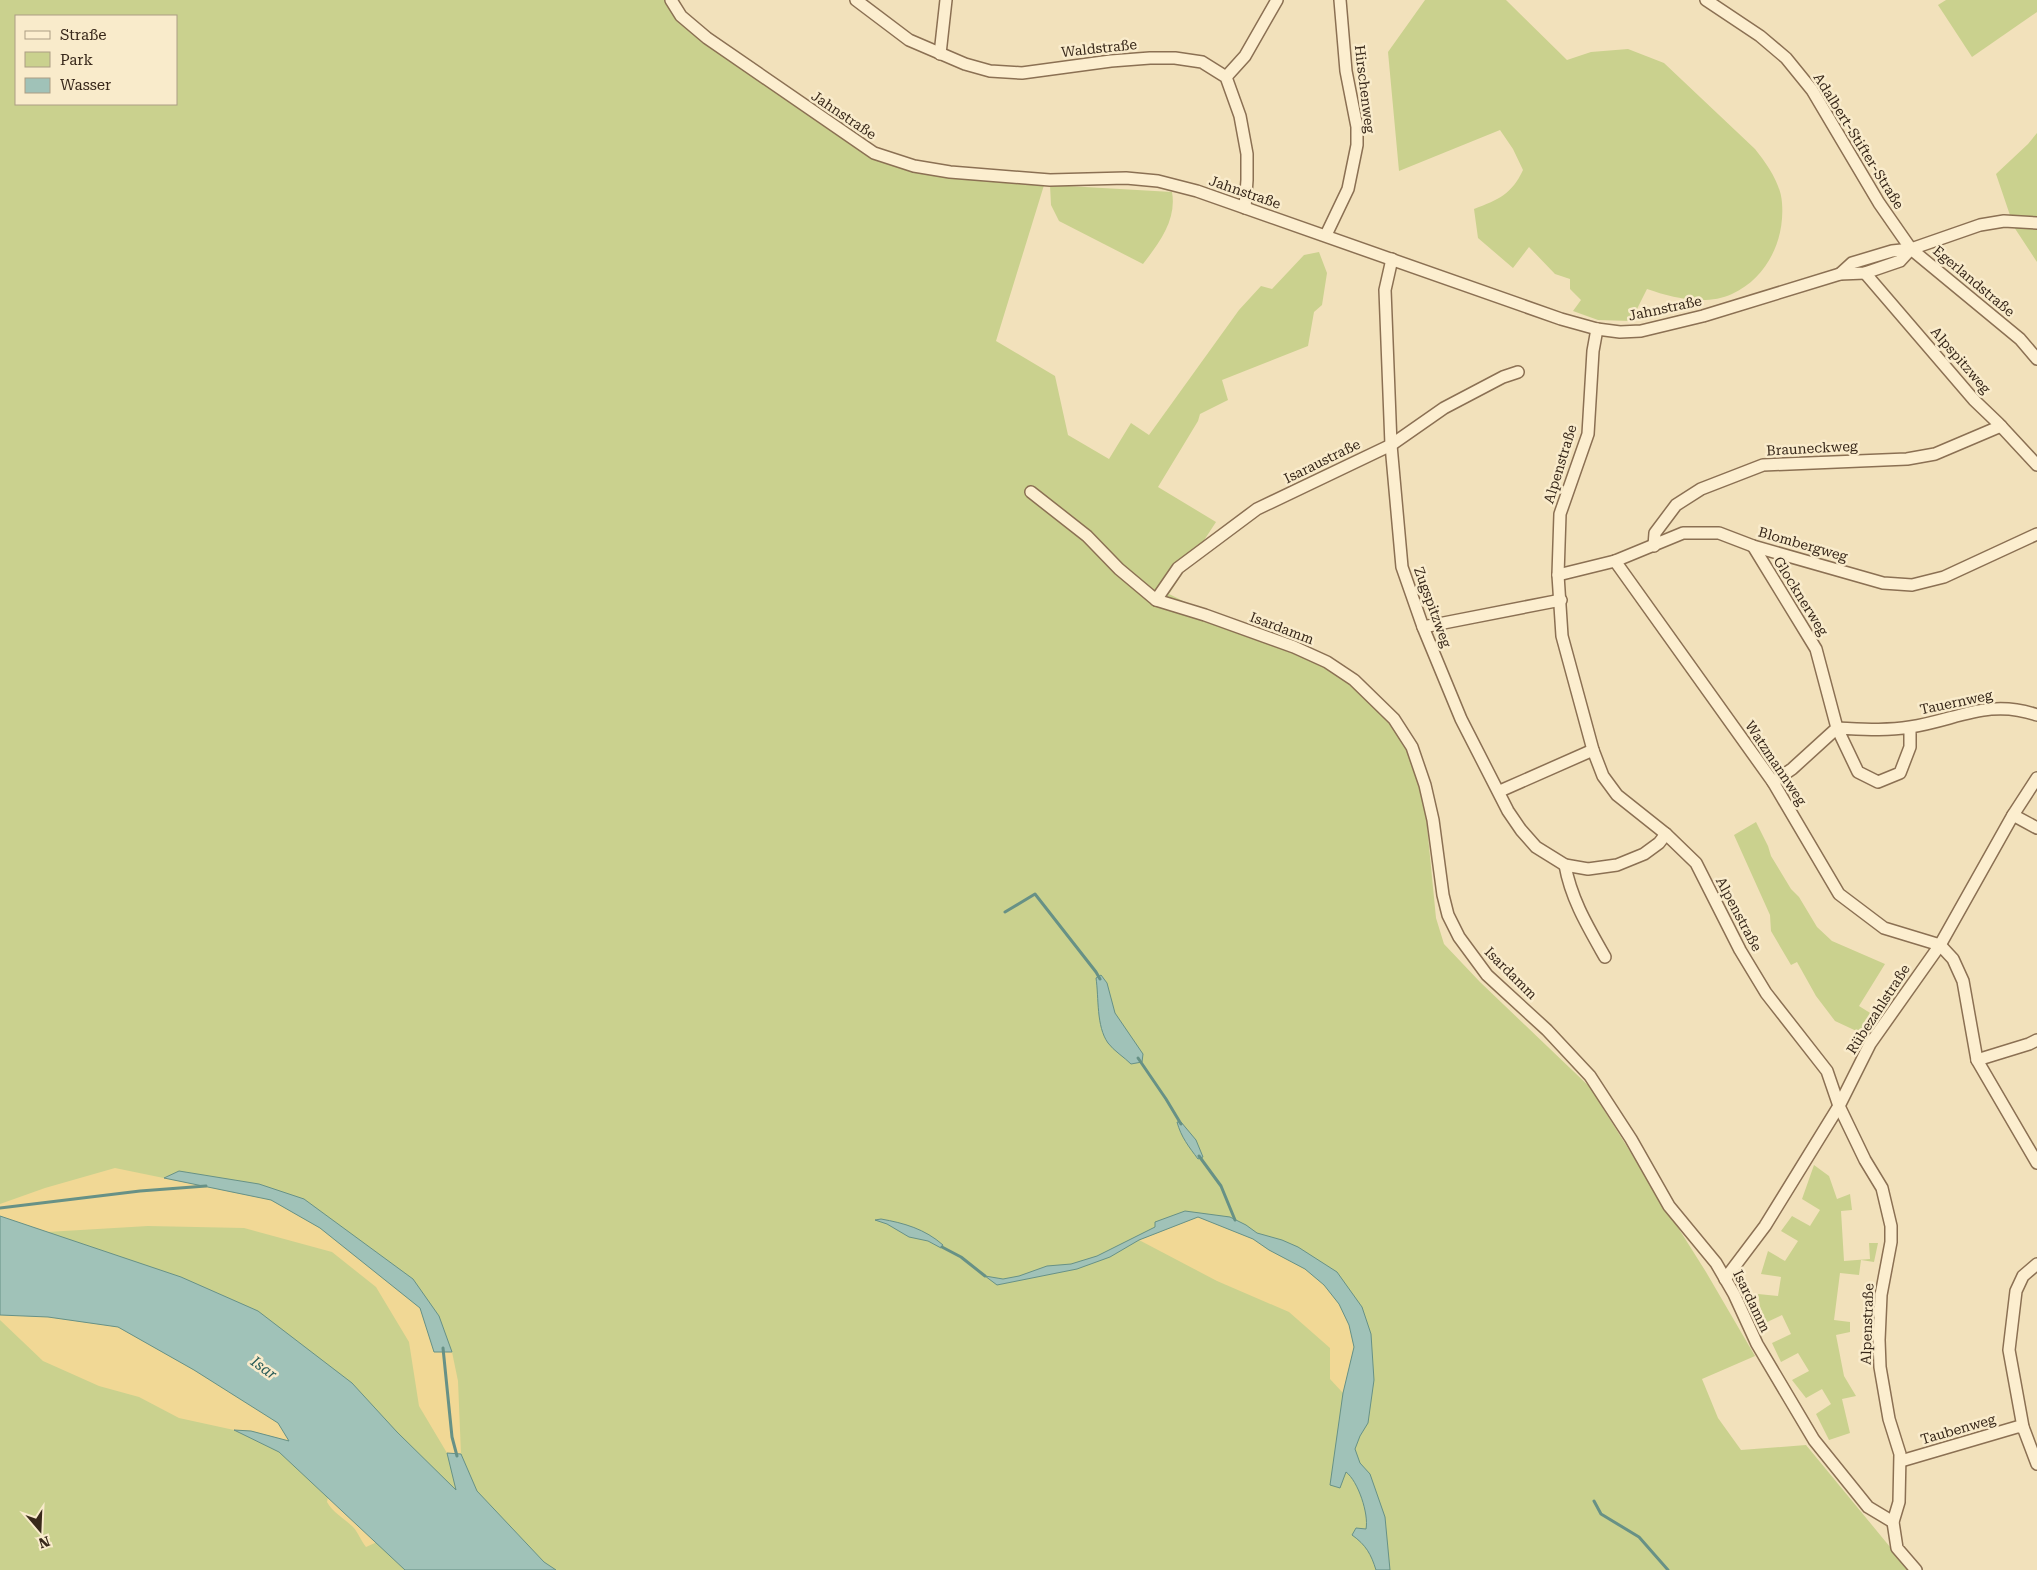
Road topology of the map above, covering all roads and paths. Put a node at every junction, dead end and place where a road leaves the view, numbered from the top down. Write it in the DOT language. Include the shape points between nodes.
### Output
graph roads {
  1 [pos="671,0"];
  2 [pos="856,0"];
  3 [pos="946,0"];
  4 [pos="1278,0"];
  5 [pos="1340,0"];
  6 [pos="1706,0"];
  7 [pos="940,54"];
  8 [pos="1226,77"];
  9 [pos="1245,208"];
  10 [pos="2037,223"];
  11 [pos="1326,235"];
  12 [pos="1911,248"];
  13 [pos="1392,259"];
  14 [pos="1865,273"];
  15 [pos="1840,274"];
  16 [pos="1597,329"];
  17 [pos="2037,359"];
  18 [pos="1518,372"];
  19 [pos="2001,426"];
  20 [pos="1391,445"];
  21 [pos="2037,465"];
  22 [pos="1031,492"];
  23 [pos="2037,534"];
  24 [pos="1654,546"];
  25 [pos="1753,546"];
  26 [pos="1615,561"];
  27 [pos="1558,575"];
  28 [pos="1156,600"];
  29 [pos="1561,600"];
  30 [pos="1423,627"];
  31 [pos="2037,715"];
  32 [pos="1910,727"];
  33 [pos="1837,728"];
  34 [pos="1593,750"];
  35 [pos="2037,778"];
  36 [pos="1773,782"];
  37 [pos="1500,791"];
  38 [pos="2013,815"];
  39 [pos="2037,828"];
  40 [pos="1666,834"];
  41 [pos="1565,865"];
  42 [pos="1940,945"];
  43 [pos="1605,957"];
  44 [pos="2037,1040"];
  45 [pos="1976,1060"];
  46 [pos="1839,1106"];
  47 [pos="2037,1163"];
  48 [pos="2037,1264"];
  49 [pos="1725,1279"];
  50 [pos="2023,1427"];
  51 [pos="1900,1461"];
  52 [pos="2037,1464"];
  53 [pos="1893,1522"];
  54 [pos="1916,1570"];
  1 -- 9 [label="street, Jahnstraße" via="681,16 707,38 874,153 914,166 950,172 1050,180 1126,178 1158,181"];
  2 -- 7 [label="street, Waldstraße" via="909,40"];
  3 -- 7 [label="street"];
  4 -- 8 [label="street" via="1245,56"];
  5 -- 11 [label="street, Hirschenweg" via="1357,145 1348,189"];
  6 -- 12 [label="street, Adalbert-Stifter-Straße" via="1760,36 1786,58 1812,90 1879,203"];
  7 -- 8 [label="street, Waldstraße" via="990,71 1022,73 1111,60 1176,58 1202,62"];
  8 -- 9 [label="street" via="1240,116 1247,154"];
  9 -- 11 [label="street, Jahnstraße"];
  10 -- 12 [label="street, Jahnstraße" via="2004,221 1980,225"];
  11 -- 13 [label="street, Jahnstraße"];
  12 -- 14 [label="street, Jahnstraße" via="1900,261"];
  12 -- 15 [label="street, Jahnstraße" via="1852,263"];
  12 -- 17 [label="street, Egerlandstraße" via="2020,339"];
  13 -- 16 [label="street, Jahnstraße"];
  13 -- 20 [label="street, Zugspitzweg" via="1385,285"];
  14 -- 15 [label="street, Jahnstraße"];
  14 -- 19 [label="street, Alpspitzweg" via="1974,400"];
  15 -- 16 [label="street, Jahnstraße" via="1668,325 1641,331"];
  16 -- 27 [label="street, Alpenstraße" via="1588,434 1560,514"];
  18 -- 20 [label="street, Isaraustraße" via="1444,408"];
  19 -- 21 [label="street, Alpspitzweg"];
  19 -- 24 [label="street, Brauneckweg" via="1935,454 1907,459 1763,465 1701,489 1676,505 1655,533"];
  20 -- 28 [label="street, Isaraustraße" via="1257,509 1178,568"];
  20 -- 30 [label="street, Zugspitzweg" via="1402,567"];
  22 -- 28 [label="street, Isardamm" via="1086,536"];
  23 -- 25 [label="street, Blombergweg" via="1944,577 1912,585 1883,583"];
  24 -- 25 [label="street, Blombergweg" via="1683,533 1719,533"];
  24 -- 26 [label="street, Blombergweg"];
  25 -- 33 [label="street, Glocknerweg" via="1816,649"];
  26 -- 27 [label="street, Blombergweg"];
  26 -- 36 [label="street, Watzmannweg"];
  27 -- 29 [label="street, Alpenstraße"];
  28 -- 49 [label="street, Isardamm" via="1294,647 1327,662 1354,680 1394,719 1412,747 1425,785 1443,895 1448,915 1460,937 1487,975 1547,1030 1590,1076 1669,1206 1716,1263"];
  29 -- 30 [label="street"];
  29 -- 34 [label="street, Alpenstraße" via="1562,636"];
  30 -- 37 [label="street, Zugspitzweg" via="1461,719"];
  31 -- 32 [label="street, Tauernweg" via="2003,708 1988,709"];
  32 -- 33 [label="street, Tauernweg"];
  32 -- 33 [label="street, Tauernweg" via="1910,748 1900,773 1878,782 1858,772"];
  33 -- 36 [label="street"];
  34 -- 37 [label="street"];
  34 -- 40 [label="street, Alpenstraße" via="1603,776 1617,795"];
  35 -- 38 [label="street, Rübezahlstraße"];
  36 -- 42 [label="street, Watzmannweg" via="1839,894 1884,928"];
  37 -- 41 [label="street, Zugspitzweg" via="1521,830 1536,847"];
  38 -- 39 [label="street"];
  38 -- 42 [label="street, Rübezahlstraße"];
  40 -- 41 [label="street, Zugspitzweg" via="1644,854 1617,865 1588,868"];
  40 -- 46 [label="street, Alpenstraße" via="1696,863 1740,950 1766,993 1827,1071"];
  41 -- 43 [label="street" via="1577,907"];
  42 -- 45 [label="street" via="1953,959 1962,981"];
  42 -- 46 [label="street, Rübezahlstraße" via="1870,1044"];
  44 -- 45 [label="street"];
  45 -- 47 [label="street"];
  46 -- 49 [label="street, Rübezahlstraße" via="1765,1226"];
  46 -- 51 [label="street, Alpenstraße" via="1882,1188 1892,1226 1881,1295 1879,1340 1883,1394"];
  48 -- 50 [label="street" via="2023,1276 2016,1291 2009,1350"];
  49 -- 53 [label="street, Isardamm" via="1756,1344 1814,1440 1868,1506"];
  50 -- 51 [label="street, Taubenweg"];
  50 -- 52 [label="street"];
  51 -- 53 [label="street, Alpenstraße" via="1899,1502"];
  53 -- 54 [label="street" via="1897,1548"];
}
